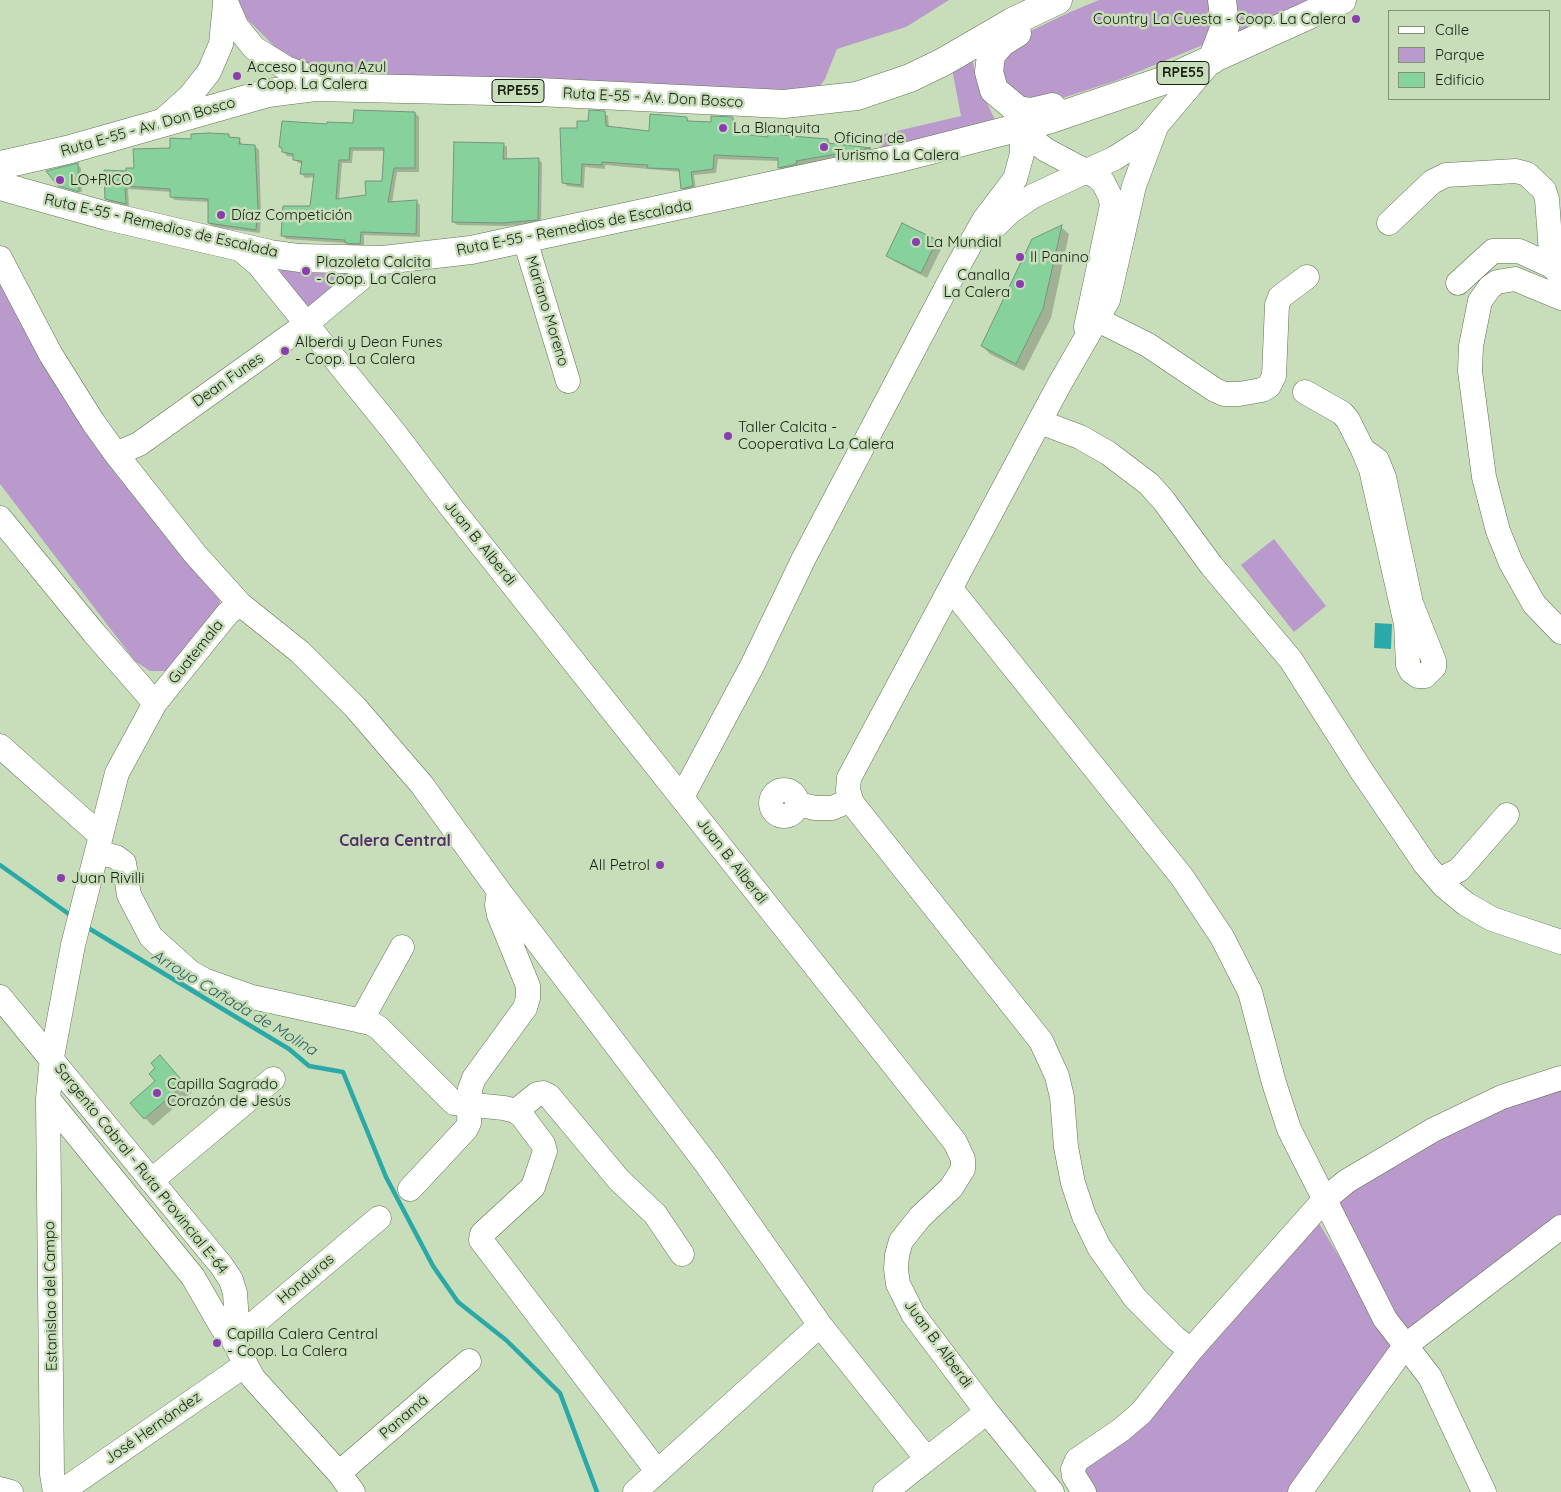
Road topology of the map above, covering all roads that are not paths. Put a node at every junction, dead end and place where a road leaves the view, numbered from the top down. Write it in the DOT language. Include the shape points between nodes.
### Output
graph roads {
  1 [pos="1222,0"];
  2 [pos="1342,0"];
  3 [pos="225,1"];
  4 [pos="1048,5"];
  5 [pos="1212,60"];
  6 [pos="332,86"];
  7 [pos="994,90"];
  8 [pos="1080,111"];
  9 [pos="161,122"];
  10 [pos="1156,127"];
  11 [pos="1011,129"];
  12 [pos="8,164"];
  13 [pos="1086,171"];
  14 [pos="11,189"];
  15 [pos="1122,203"];
  16 [pos="1389,223"];
  17 [pos="525,240"];
  18 [pos="239,248"];
  19 [pos="965,254"];
  20 [pos="0,258"];
  21 [pos="382,260"];
  22 [pos="1556,271"];
  23 [pos="1307,277"];
  24 [pos="1458,283"];
  25 [pos="1561,298"];
  26 [pos="1098,320"];
  27 [pos="305,325"];
  28 [pos="1083,343"];
  29 [pos="568,381"];
  30 [pos="1269,386"];
  31 [pos="1305,392"];
  32 [pos="1040,422"];
  33 [pos="1363,450"];
  34 [pos="116,454"];
  35 [pos="4,533"];
  36 [pos="1384,584"];
  37 [pos="951,589"];
  38 [pos="240,604"];
  39 [pos="1561,632"];
  40 [pos="155,703"];
  41 [pos="0,746"];
  42 [pos="682,797"];
  43 [pos="849,797"];
  44 [pos="798,804"];
  45 [pos="1507,815"];
  46 [pos="98,843"];
  47 [pos="1438,880"];
  48 [pos="499,891"];
  49 [pos="82,909"];
  50 [pos="1561,942"];
  51 [pos="402,948"];
  52 [pos="0,997"];
  53 [pos="361,1021"];
  54 [pos="52,1058"];
  55 [pos="1561,1078"];
  56 [pos="273,1079"];
  57 [pos="48,1099"];
  58 [pos="470,1106"];
  59 [pos="516,1111"];
  60 [pos="151,1181"];
  61 [pos="410,1189"];
  62 [pos="1324,1200"];
  63 [pos="379,1218"];
  64 [pos="1561,1227"];
  65 [pos="682,1254"];
  66 [pos="820,1325"];
  67 [pos="232,1338"];
  68 [pos="1405,1346"];
  69 [pos="1191,1350"];
  70 [pos="469,1361"];
  71 [pos="249,1372"];
  72 [pos="987,1412"];
  73 [pos="926,1458"];
  74 [pos="657,1472"];
  75 [pos="339,1473"];
  76 [pos="0,1489"];
  77 [pos="11,1492"];
  78 [pos="55,1492"];
  79 [pos="61,1492"];
  80 [pos="86,1492"];
  81 [pos="353,1492"];
  82 [pos="634,1492"];
  83 [pos="885,1492"];
  84 [pos="1052,1492"];
  85 [pos="1084,1492"];
  86 [pos="1300,1492"];
  87 [pos="1484,1492"];
  1 -- 5 [label="main road" via="1225,26"];
  2 -- 5 [label="main road, RPE55"];
  3 -- 6 [label="street" via="237,27 254,48 286,68"];
  3 -- 9 [label="street" via="221,44 209,72 190,96"];
  4 -- 6 [label="main road, Ruta E-55 - Av. Don Bosco / RPE55" via="910,78 857,96 814,102 755,103"];
  4 -- 7 [label="main road, RPE55" via="1024,28 1001,42 991,55 989,72"];
  5 -- 8 [label="main road, RPE55"];
  5 -- 10 [label="street"];
  6 -- 9 [label="main road, Ruta E-55 - Av. Don Bosco / RPE55" via="268,93"];
  7 -- 8 [label="main road" via="1010,105 1024,111 1057,105"];
  7 -- 11 [label="main road"];
  8 -- 11 [label="main road, RPE55"];
  9 -- 12 [label="main road, Ruta E-55 - Av. Don Bosco / RPE55"];
  10 -- 13 [label="street" via="1136,146"];
  10 -- 15 [label="street"];
  11 -- 13 [label="street"];
  11 -- 17 [label="main road, Ruta E-55 - Remedios de Escalada / RPE55" via="900,158"];
  11 -- 19 [label="street" via="1022,143 1020,169 984,220"];
  13 -- 15 [label="street" via="1103,182 1110,196"];
  13 -- 19 [label="street" via="1021,204"];
  14 -- 18 [label="main road, Ruta E-55 - Remedios de Escalada / RPE55"];
  15 -- 26 [label="street" via="1108,300"];
  15 -- 28 [label="street"];
  16 -- 22 [label="street" via="1432,182 1446,174 1516,171 1538,183 1547,199"];
  17 -- 21 [label="main road, Ruta E-55 - Remedios de Escalada / RPE55" via="472,250"];
  17 -- 29 [label="street, Mariano Moreno"];
  18 -- 21 [label="main road, Ruta E-55 - Remedios de Escalada / RPE55" via="299,258"];
  18 -- 27 [label="street, Juan B. Alberdi" via="258,264"];
  19 -- 42 [label="street"];
  20 -- 34 [label="street" via="51,354"];
  21 -- 27 [label="street, Dean Funes"];
  22 -- 24 [label="street" via="1519,251 1493,251"];
  23 -- 30 [label="street" via="1280,297 1277,305 1274,376"];
  25 -- 39 [label="street" via="1515,279 1497,282 1490,287 1480,301 1471,346 1470,371 1484,477 1498,531 1514,571 1534,604"];
  26 -- 28 [label="street"];
  26 -- 30 [label="street" via="1148,345 1224,394 1262,390"];
  27 -- 34 [label="street, Dean Funes" via="139,444"];
  27 -- 42 [label="street, Juan B. Alberdi" via="394,432"];
  28 -- 32 [label="street"];
  30 -- 31 [label="street" via="1287,386"];
  31 -- 33 [label="street" via="1348,420"];
  31 -- 36 [label="street" via="1332,419 1355,472"];
  32 -- 37 [label="street"];
  32 -- 47 [label="street" via="1108,452 1149,484 1164,501 1211,565 1296,668 1363,773"];
  33 -- 33 [label="street" via="1376,485 1406,624 1408,665 1418,676 1425,676 1434,667 1434,661 1411,603 1384,477 1377,460"];
  34 -- 38 [label="street" via="195,554"];
  35 -- 40 [label="street"];
  37 -- 43 [label="street" via="849,778"];
  37 -- 62 [label="street" via="1182,877 1222,937 1250,992 1289,1129"];
  38 -- 40 [label="street, Guatemala" via="228,613"];
  38 -- 48 [label="street" via="300,652 355,707 422,785"];
  40 -- 46 [label="street, Guatemala" via="117,773"];
  41 -- 46 [label="street"];
  42 -- 72 [label="street, Juan B. Alberdi" via="961,1151 963,1169 958,1179 909,1228 897,1255 896,1269 898,1284 913,1314"];
  43 -- 44 [label="street" via="832,808"];
  43 -- 69 [label="street" via="1041,1041 1062,1096 1066,1146 1074,1183 1084,1216 1099,1247 1135,1298"];
  45 -- 47 [label="street" via="1459,870"];
  46 -- 49 [label="street, Guatemala"];
  46 -- 53 [label="street" via="124,864 129,895 151,937 190,972 252,997"];
  47 -- 50 [label="street" via="1466,904 1492,919"];
  48 -- 58 [label="street" via="499,915 528,986 528,998 525,1008 474,1078"];
  48 -- 66 [label="street" via="708,1166"];
  49 -- 54 [label="street, Estanislao del Campo"];
  51 -- 53 [label="street"];
  52 -- 54 [label="street, Sargento Cabral - Ruta Provincial E-64"];
  53 -- 58 [label="street" via="379,1028 454,1103"];
  54 -- 57 [label="street, Estanislao del Campo"];
  54 -- 60 [label="street, Sargento Cabral - Ruta Provincial E-64"];
  55 -- 62 [label="street" via="1502,1097 1433,1130 1356,1176"];
  56 -- 60 [label="street"];
  57 -- 67 [label="street, Sargento Cabral - Ruta Provincial E-64" via="193,1277 223,1329"];
  57 -- 78 [label="street, Estanislao del Campo" via="52,1474"];
  58 -- 59 [label="street"];
  58 -- 61 [label="street" via="466,1129"];
  59 -- 65 [label="street" via="537,1094 549,1096 619,1180 654,1214"];
  59 -- 74 [label="street" via="546,1151 533,1187 482,1234 483,1246"];
  60 -- 67 [label="street, Sargento Cabral - Ruta Provincial E-64" via="231,1280 237,1306"];
  62 -- 68 [label="street" via="1385,1319"];
  62 -- 69 [label="street"];
  63 -- 67 [label="street, Honduras"];
  64 -- 68 [label="street"];
  66 -- 73 [label="street"];
  66 -- 74 [label="street"];
  67 -- 71 [label="street, Sargento Cabral - Ruta Provincial E-64"];
  68 -- 86 [label="street"];
  68 -- 87 [label="street" via="1430,1377"];
  69 -- 85 [label="street" via="1132,1422 1077,1460 1074,1476"];
  70 -- 75 [label="street, Panamá"];
  71 -- 75 [label="street, Sargento Cabral - Ruta Provincial E-64"];
  71 -- 79 [label="street, José Hernández"];
  71 -- 80 [label="street, José Hernández"];
  72 -- 73 [label="street"];
  72 -- 84 [label="street, Juan B. Alberdi"];
  73 -- 83 [label="street"];
  74 -- 82 [label="street"];
  75 -- 81 [label="street, Sargento Cabral - Ruta Provincial E-64"];
  76 -- 77 [label="street"];
}
